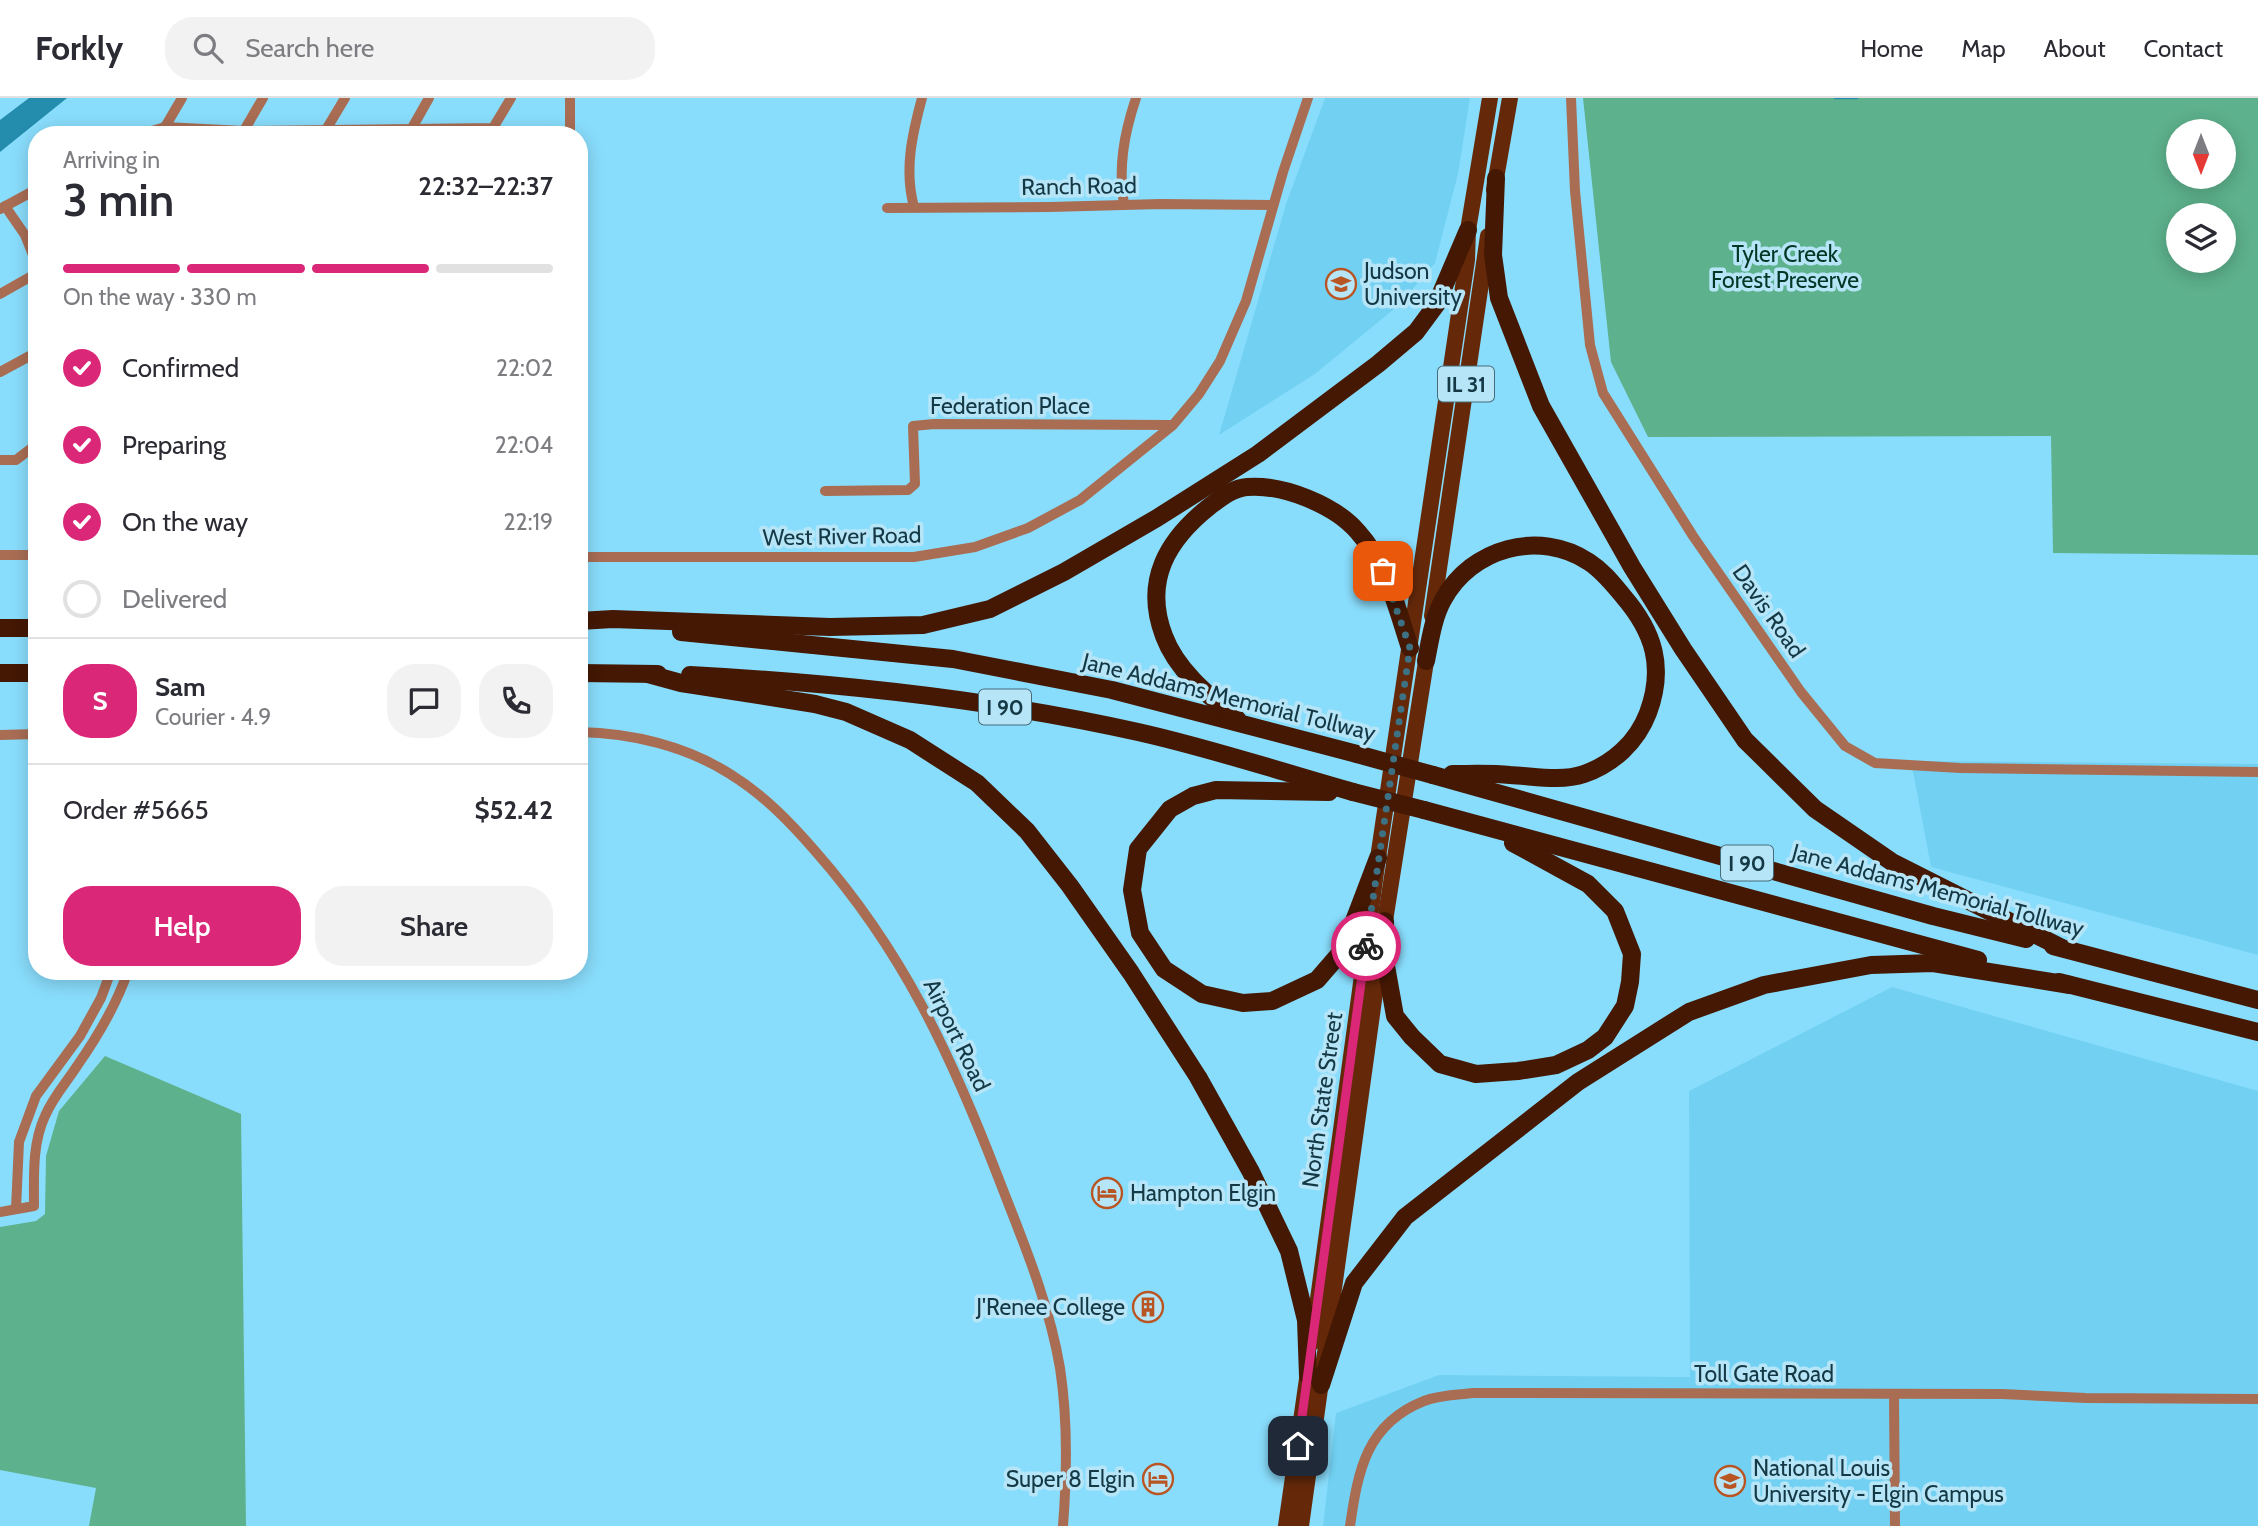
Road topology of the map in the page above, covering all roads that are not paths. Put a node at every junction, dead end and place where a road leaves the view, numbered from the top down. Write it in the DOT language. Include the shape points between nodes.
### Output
graph roads {
  1 [pos="182,98"];
  2 [pos="263,98"];
  3 [pos="345,98"];
  4 [pos="429,98"];
  5 [pos="511,98"];
  6 [pos="570,98"];
  7 [pos="922,98"];
  8 [pos="1136,98"];
  9 [pos="1308,98"];
  10 [pos="1490,98"];
  11 [pos="1510,98"];
  12 [pos="1571,98"];
  13 [pos="166,126"];
  14 [pos="247,126"];
  15 [pos="328,126"];
  16 [pos="413,126"];
  17 [pos="494,126"];
  18 [pos="570,126"];
  19 [pos="1496,178"];
  20 [pos="28,194"];
  21 [pos="1125,205"];
  22 [pos="1273,205"];
  23 [pos="3,207"];
  24 [pos="914,207"];
  25 [pos="887,208"];
  26 [pos="1468,230"];
  27 [pos="28,242"];
  28 [pos="28,278"];
  29 [pos="0,294"];
  30 [pos="28,357"];
  31 [pos="0,372"];
  32 [pos="1173,425"];
  33 [pos="28,451"];
  34 [pos="0,460"];
  35 [pos="825,491"];
  36 [pos="0,555"];
  37 [pos="28,555"];
  38 [pos="588,556"];
  39 [pos="588,620"];
  40 [pos="0,628"];
  41 [pos="28,628"];
  42 [pos="588,629"];
  43 [pos="1410,648"];
  44 [pos="1426,661"];
  45 [pos="0,673"];
  46 [pos="28,673"];
  47 [pos="588,673"];
  48 [pos="648,674"];
  49 [pos="1243,723"];
  50 [pos="588,733"];
  51 [pos="28,734"];
  52 [pos="0,735"];
  53 [pos="2258,772"];
  54 [pos="1433,775"];
  55 [pos="1353,792"];
  56 [pos="1479,825"];
  57 [pos="1378,858"];
  58 [pos="1385,921"];
  59 [pos="2062,948"];
  60 [pos="108,980"];
  61 [pos="125,980"];
  62 [pos="2070,985"];
  63 [pos="106,986"];
  64 [pos="121,992"];
  65 [pos="2258,1000"];
  66 [pos="2258,1032"];
  67 [pos="16,1209"];
  68 [pos="0,1212"];
  69 [pos="1314,1380"];
  70 [pos="1894,1394"];
  71 [pos="2258,1399"];
  72 [pos="1063,1526"];
  73 [pos="1286,1526"];
  74 [pos="1301,1526"];
  75 [pos="1350,1526"];
  76 [pos="1895,1526"];
  1 -- 13 [label="street"];
  2 -- 14 [label="street"];
  3 -- 15 [label="street"];
  4 -- 16 [label="street"];
  5 -- 17 [label="street"];
  6 -- 18 [label="street"];
  7 -- 24 [label="street" via="908,159"];
  8 -- 21 [label="street" via="1121,166"];
  9 -- 22 [label="street, West River Road"];
  10 -- 26 [label="main road, North State Street / IL 31"];
  11 -- 19 [label="main road, North State Street / IL 31"];
  12 -- 53 [label="street, Davis Road" via="1590,345 1603,393 1693,536 1801,692 1845,746 1875,763 1899,765"];
  19 -- 44 [label="main road, North State Street / IL 31"];
  19 -- 59 [label="highway" via="1493,255 1499,298 1541,406 1632,567 1745,740 1815,809 1892,862"];
  20 -- 23 [label="street"];
  21 -- 22 [label="street, Ranch Road"];
  21 -- 24 [label="street, Ranch Road"];
  22 -- 32 [label="street, West River Road" via="1234,331 1210,377"];
  23 -- 27 [label="street"];
  24 -- 25 [label="street, Ranch Road"];
  26 -- 39 [label="highway" via="1436,305 1416,332 1368,372 1258,454 1157,518 990,609 923,625"];
  26 -- 43 [label="main road, North State Street / IL 31"];
  28 -- 29 [label="street"];
  30 -- 31 [label="street"];
  32 -- 35 [label="street, Federation Place" via="913,426 915,484 908,490"];
  32 -- 38 [label="street, West River Road" via="1080,500 1028,528 975,547 914,558"];
  33 -- 34 [label="street" via="16,460"];
  36 -- 37 [label="street"];
  40 -- 41 [label="highway"];
  42 -- 49 [label="highway, Jane Addams Memorial Tollway / I 90" via="694,633 953,659 1112,690"];
  43 -- 49 [label="highway" via="1383,571 1348,522 1305,497 1247,486 1235,490 1207,509 1175,541 1160,568 1157,600 1164,636 1182,668 1211,699"];
  43 -- 57 [label="main road, North State Street / IL 31"];
  44 -- 54 [label="highway" via="1437,611 1455,581 1493,553 1532,545 1584,558 1604,574 1645,625 1656,668 1642,726 1622,751 1599,767 1570,777"];
  44 -- 58 [label="main road, North State Street / IL 31"];
  45 -- 46 [label="highway"];
  47 -- 48 [label="highway, I 90"];
  48 -- 55 [label="highway, I 90" via="782,681 977,702 1139,732"];
  48 -- 69 [label="highway" via="846,712 910,740 977,783 1027,831 1131,973 1198,1077 1251,1172 1289,1251 1306,1320"];
  49 -- 54 [label="highway, Jane Addams Memorial Tollway / I 90, bridge"];
  50 -- 72 [label="street, Airport Road" via="666,745 718,767 756,791 837,876 911,983 974,1114 1050,1322 1060,1368 1066,1437"];
  51 -- 52 [label="street"];
  54 -- 59 [label="highway, Jane Addams Memorial Tollway / I 90"];
  55 -- 56 [label="highway, I 90, bridge"];
  55 -- 57 [label="highway" via="1216,790 1170,809 1138,849 1132,890 1140,933 1164,970 1202,994 1243,1003 1272,1001 1317,980 1343,950"];
  56 -- 58 [label="highway" via="1588,884 1615,911 1632,954 1630,982 1625,1006 1605,1037 1556,1065 1476,1074 1440,1064 1395,1016 1386,966"];
  56 -- 62 [label="highway, I 90"];
  57 -- 69 [label="main road, North State Street / IL 31"];
  58 -- 69 [label="main road, North State Street / IL 31"];
  59 -- 65 [label="highway, Jane Addams Memorial Tollway / I 90"];
  60 -- 63 [label="street"];
  61 -- 64 [label="street"];
  62 -- 66 [label="highway, I 90"];
  62 -- 69 [label="highway" via="1933,963 1871,965 1764,985 1689,1013 1578,1082 1405,1217 1354,1283"];
  63 -- 64 [label="street"];
  63 -- 67 [label="street" via="80,1035 36,1096 19,1142"];
  64 -- 67 [label="street" via="44,1116 37,1139 34,1206"];
  67 -- 68 [label="street"];
  69 -- 73 [label="main road, North State Street / IL 31"];
  69 -- 74 [label="main road, North State Street / IL 31"];
  70 -- 71 [label="street, Toll Gate Road"];
  70 -- 75 [label="street, Toll Gate Road" via="1473,1393 1424,1401 1379,1432 1357,1478"];
  70 -- 76 [label="street"];
}
